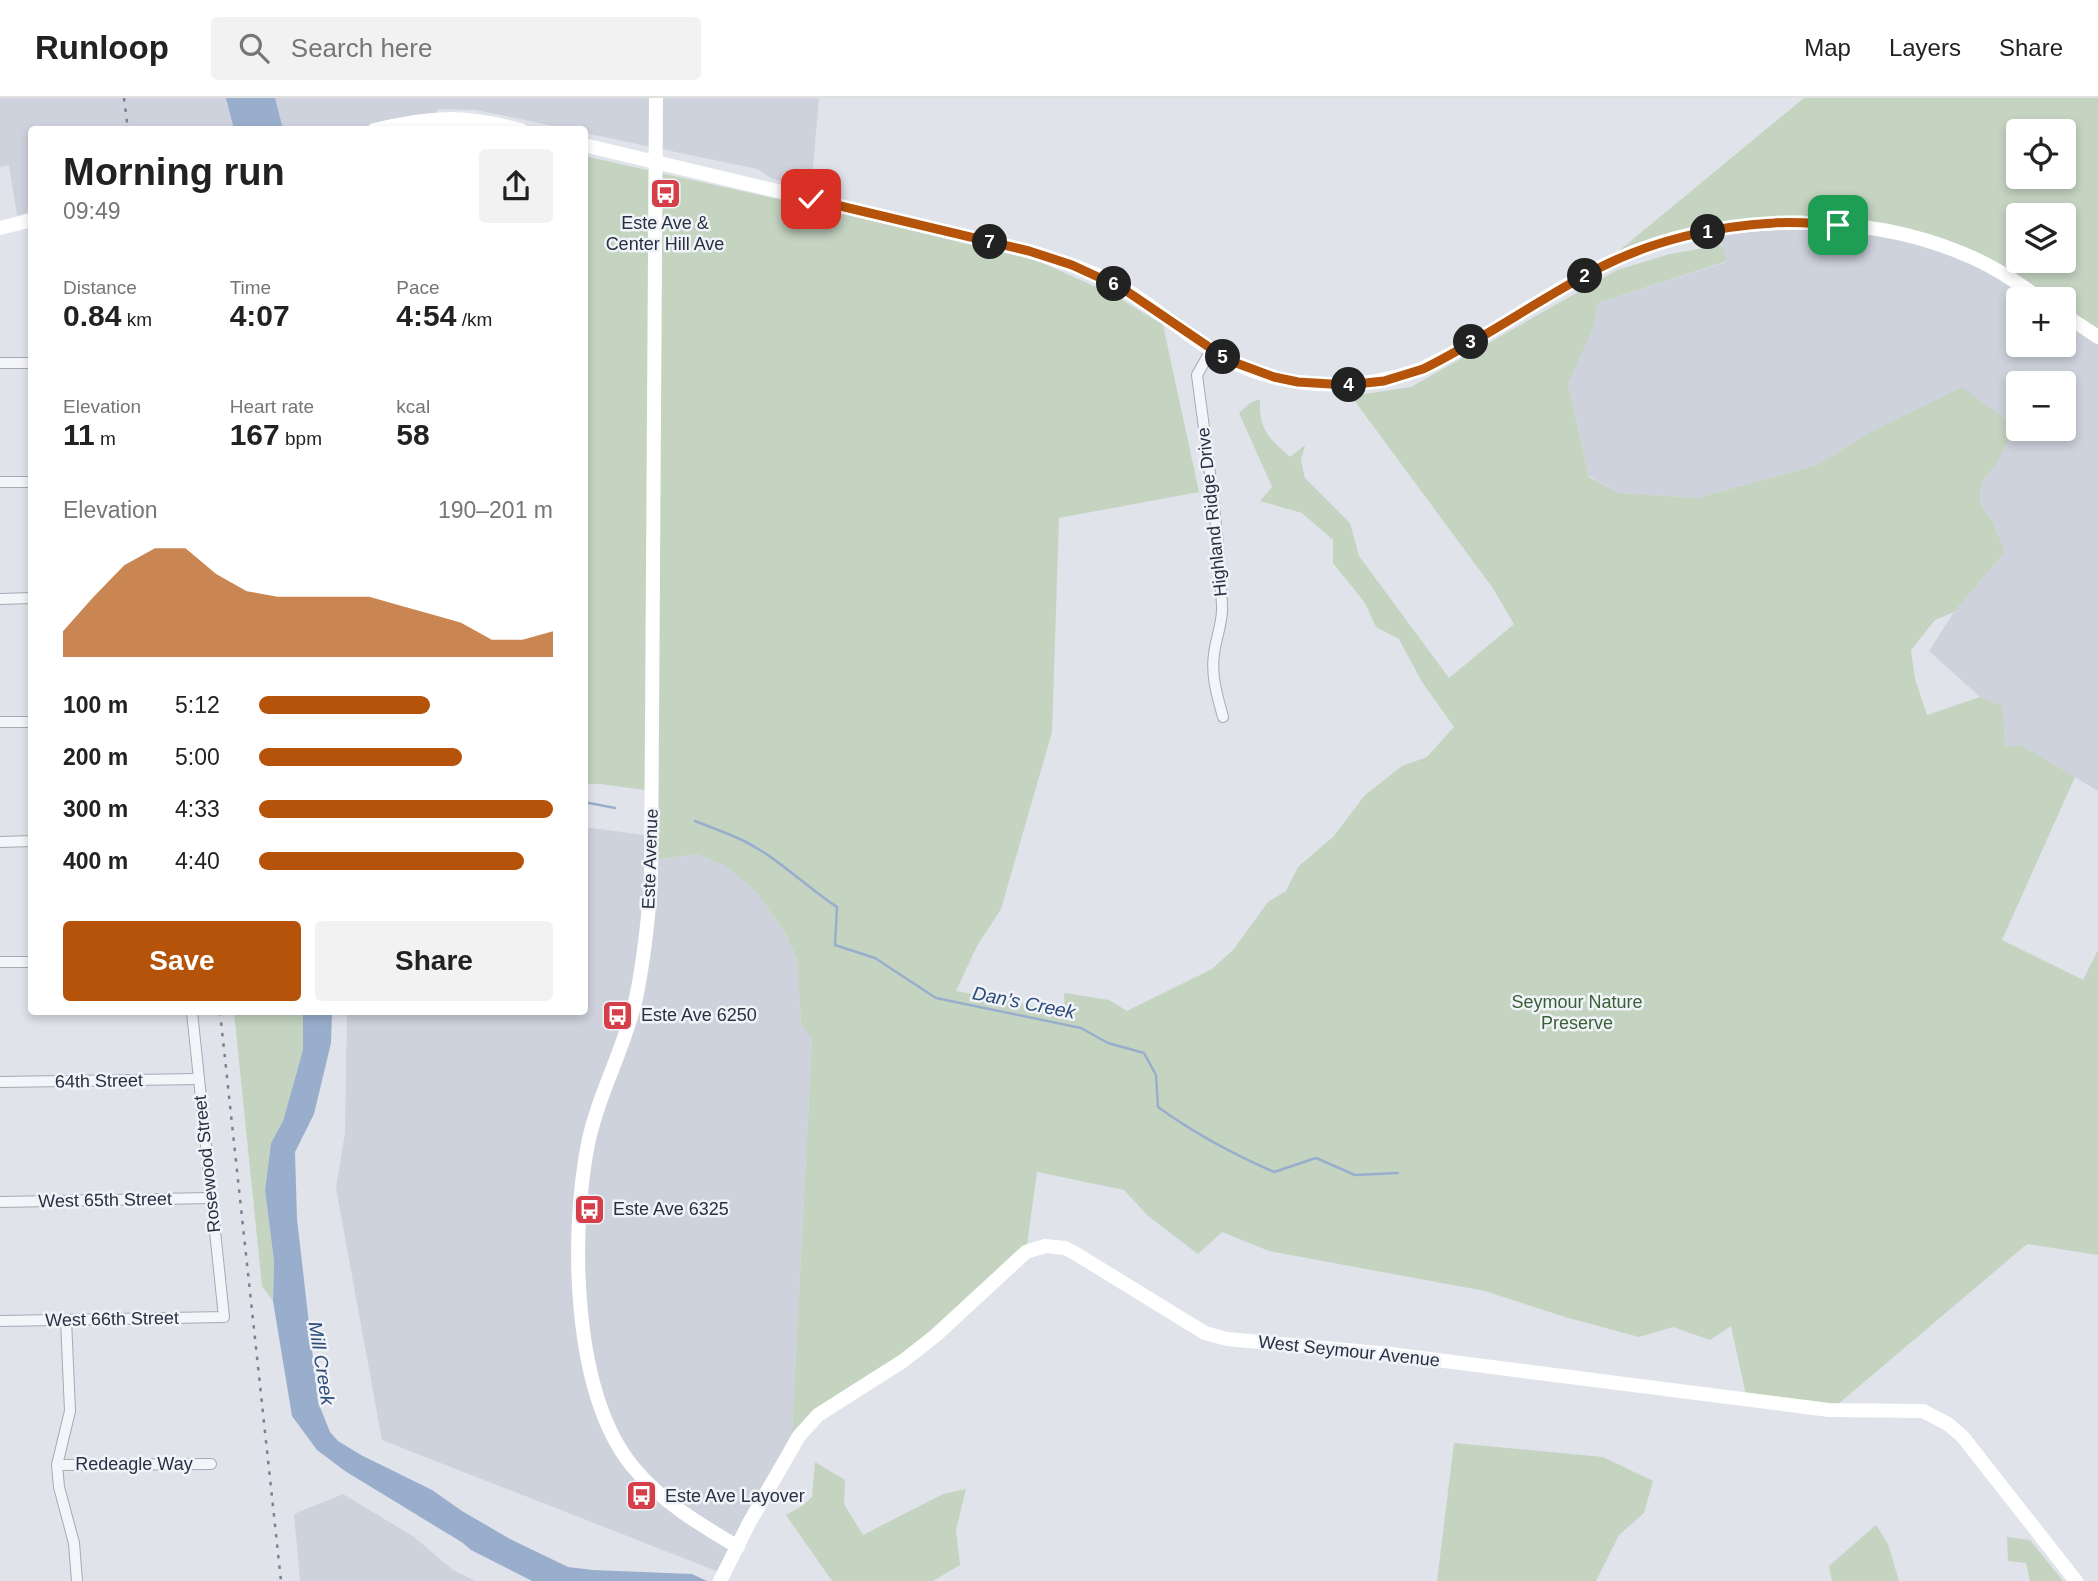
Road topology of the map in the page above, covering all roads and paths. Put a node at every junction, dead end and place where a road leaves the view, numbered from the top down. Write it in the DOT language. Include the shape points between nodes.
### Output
graph roads {
  1 [pos="656,98"];
  2 [pos="393,126"];
  3 [pos="500,126"];
  4 [pos="588,146"];
  5 [pos="656,163"];
  6 [pos="28,221"];
  7 [pos="0,228"];
  8 [pos="2022,287"];
  9 [pos="2076,323"];
  10 [pos="2098,337"];
  11 [pos="1211,350"];
  12 [pos="0,363"];
  13 [pos="28,363"];
  14 [pos="0,482"];
  15 [pos="28,482"];
  16 [pos="28,598"];
  17 [pos="0,599"];
  18 [pos="1223,717"];
  19 [pos="28,722"];
  20 [pos="0,723"];
  21 [pos="28,841"];
  22 [pos="0,842"];
  23 [pos="0,962"];
  24 [pos="28,962"];
  25 [pos="191,1015"];
  26 [pos="199,1079"];
  27 [pos="0,1082"];
  28 [pos="211,1198"];
  29 [pos="0,1202"];
  30 [pos="224,1317"];
  31 [pos="66,1320"];
  32 [pos="0,1321"];
  33 [pos="211,1464"];
  34 [pos="57,1465"];
  35 [pos="738,1547"];
  36 [pos="722,1577"];
  37 [pos="77,1581"];
  38 [pos="2076,1581"];
  1 -- 5 [label="street, Este Avenue"];
  2 -- 3 [label="street" via="435,117"];
  4 -- 5 [label="street"];
  5 -- 11 [label="street" via="1072,265 1122,288"];
  5 -- 35 [label="street, Este Avenue" via="649,903 636,998 588,1141 578,1259 588,1362 610,1431 631,1465 663,1498"];
  6 -- 7 [label="street"];
  8 -- 11 [label="street" via="1984,263 1938,244 1871,229 1775,222 1642,249 1598,268 1437,361 1384,381 1347,385 1298,382 1251,370"];
  9 -- 10 [label="street"];
  11 -- 18 [label="street, Highland Ridge Drive" via="1197,375 1218,544 1223,618 1213,657 1213,684"];
  12 -- 13 [label="street"];
  14 -- 15 [label="street"];
  16 -- 17 [label="street"];
  19 -- 20 [label="street"];
  21 -- 22 [label="street"];
  23 -- 24 [label="street"];
  25 -- 26 [label="street, Rosewood Street"];
  26 -- 27 [label="street, 64th Street"];
  26 -- 28 [label="street, Rosewood Street"];
  28 -- 29 [label="street, West 65th Street"];
  28 -- 30 [label="street, Rosewood Street"];
  30 -- 31 [label="street, West 66th Street"];
  31 -- 32 [label="street, West 66th Street"];
  31 -- 34 [label="street" via="70,1412"];
  33 -- 34 [label="street, Redeagle Way"];
  34 -- 37 [label="street" via="74,1543"];
  35 -- 36 [label="street, West Seymour Avenue"];
  35 -- 38 [label="street, West Seymour Avenue" via="799,1436 818,1415 935,1336 1019,1257 1037,1247 1053,1246 1073,1252 1205,1333 1227,1339 1390,1354 1829,1410 1923,1411 1963,1437"];
}
